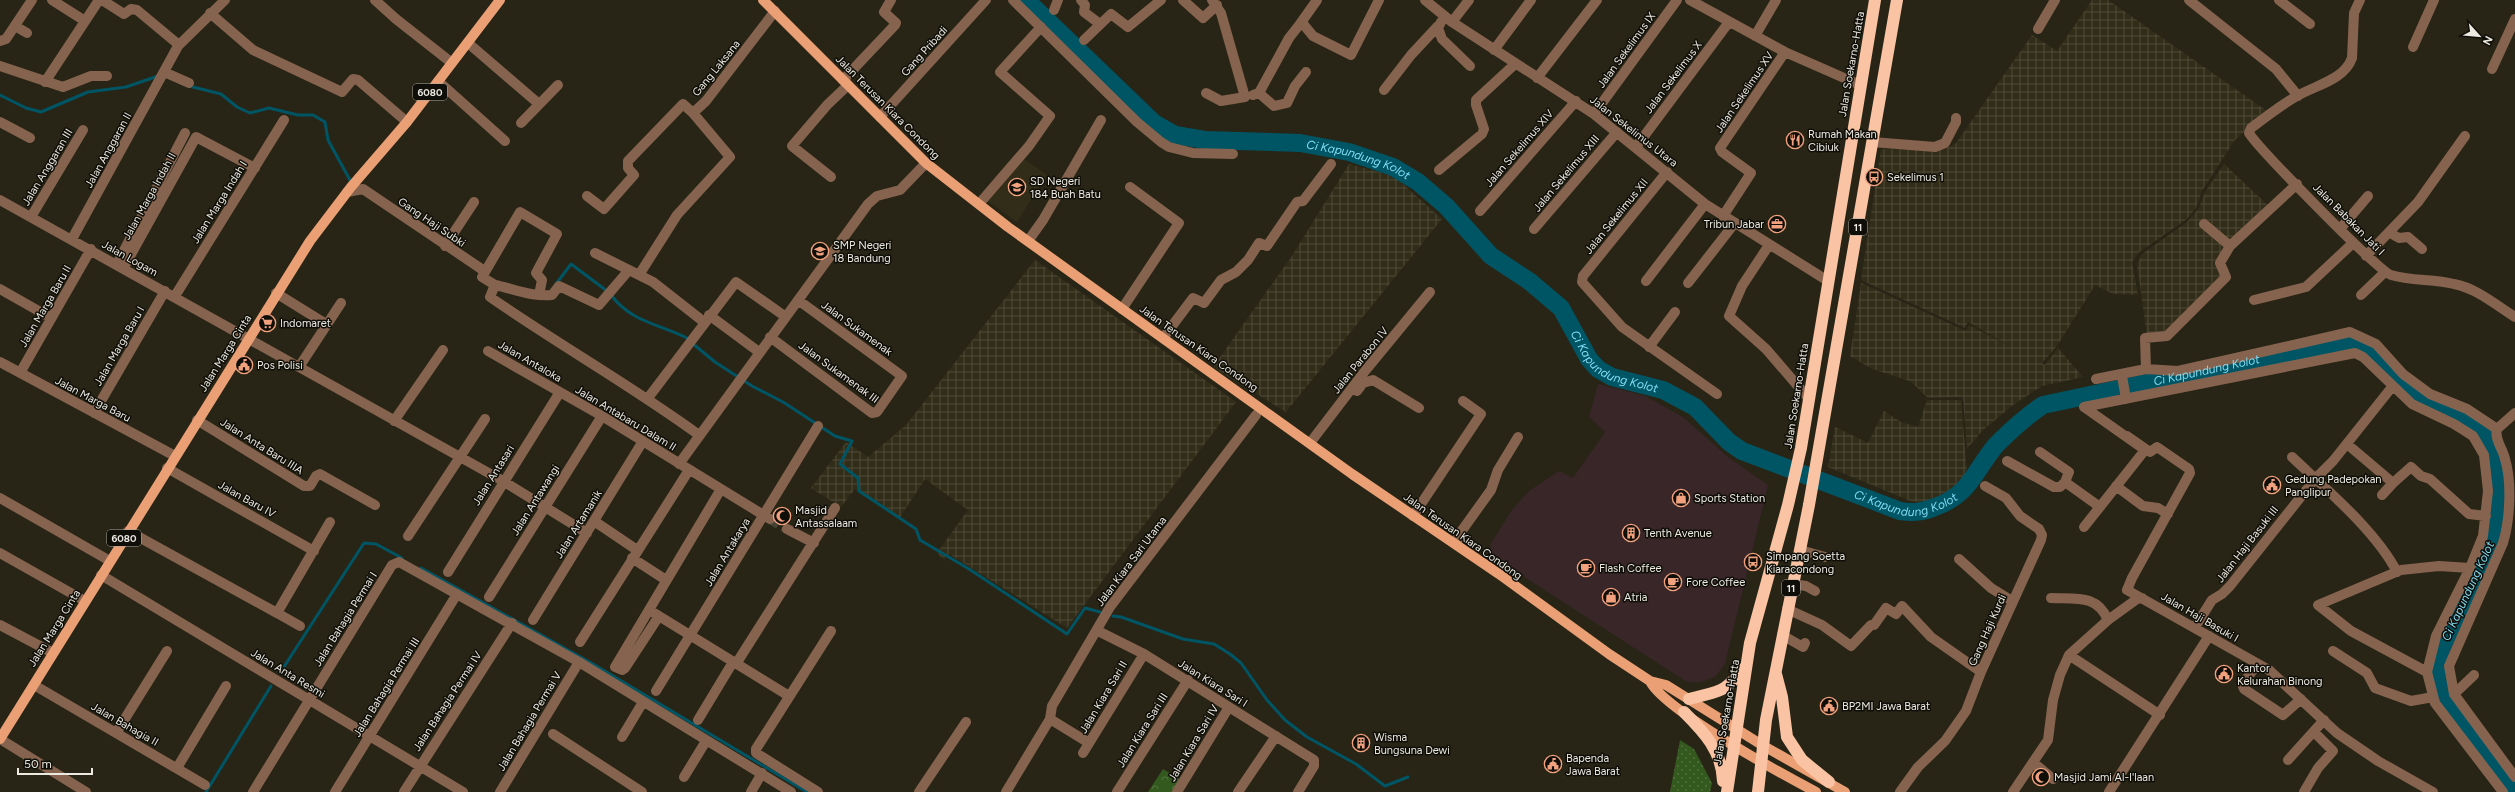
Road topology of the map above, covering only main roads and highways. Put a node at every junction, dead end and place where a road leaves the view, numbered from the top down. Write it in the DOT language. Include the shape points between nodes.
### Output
graph roads {
  1 [pos="500,0"];
  2 [pos="763,0"];
  3 [pos="1875,0"];
  4 [pos="1897,0"];
  5 [pos="1747,665"];
  6 [pos="1775,671"];
  7 [pos="1650,681"];
  8 [pos="1689,699"];
  9 [pos="1684,712"];
  10 [pos="1735,728"];
  11 [pos="0,739"];
  12 [pos="1733,744"];
  13 [pos="1762,745"];
  14 [pos="1761,761"];
  15 [pos="1829,782"];
  16 [pos="1725,792"];
  17 [pos="1758,792"];
  18 [pos="1816,792"];
  19 [pos="1845,792"];
  1 -- 11 [label="main road, Jalan Marga Cinta / 6080" via="355,188 310,241"];
  2 -- 7 [label="main road, Jalan Terusan Kiara Condong" via="926,163 979,204 1413,516"];
  3 -- 5 [label="highway, Jalan Soekarno-Hatta / 11" via="1801,448 1789,502 1758,610"];
  4 -- 6 [label="highway, 11" via="1809,505"];
  5 -- 8 [label="highway" via="1731,684 1718,693"];
  5 -- 10 [label="highway, Jalan Soekarno-Hatta / 11"];
  6 -- 13 [label="highway, 11"];
  6 -- 15 [label="highway" via="1782,697 1787,737 1802,760"];
  7 -- 8 [label="main road, Jalan Terusan Kiara Condong" via="1666,685"];
  7 -- 9 [label="main road, Jalan Terusan Kiara Condong" via="1659,695"];
  8 -- 10 [label="main road, Jalan Terusan Kiara Condong"];
  9 -- 12 [label="main road, Jalan Terusan Kiara Condong"];
  9 -- 16 [label="highway" via="1706,735 1717,752 1723,770"];
  10 -- 12 [label="highway, Jalan Soekarno-Hatta / 11"];
  10 -- 13 [label="main road, Jalan Terusan Kiara Condong"];
  12 -- 14 [label="main road, Jalan Terusan Kiara Condong"];
  12 -- 16 [label="highway, Jalan Soekarno-Hatta / 11"];
  13 -- 14 [label="highway, 11"];
  13 -- 15 [label="main road, Jalan Terusan Kiara Condong"];
  14 -- 17 [label="highway, 11"];
  14 -- 18 [label="main road, Jalan Terusan Kiara Condong"];
  15 -- 19 [label="main road, Jalan Terusan Kiara Condong"];
}
